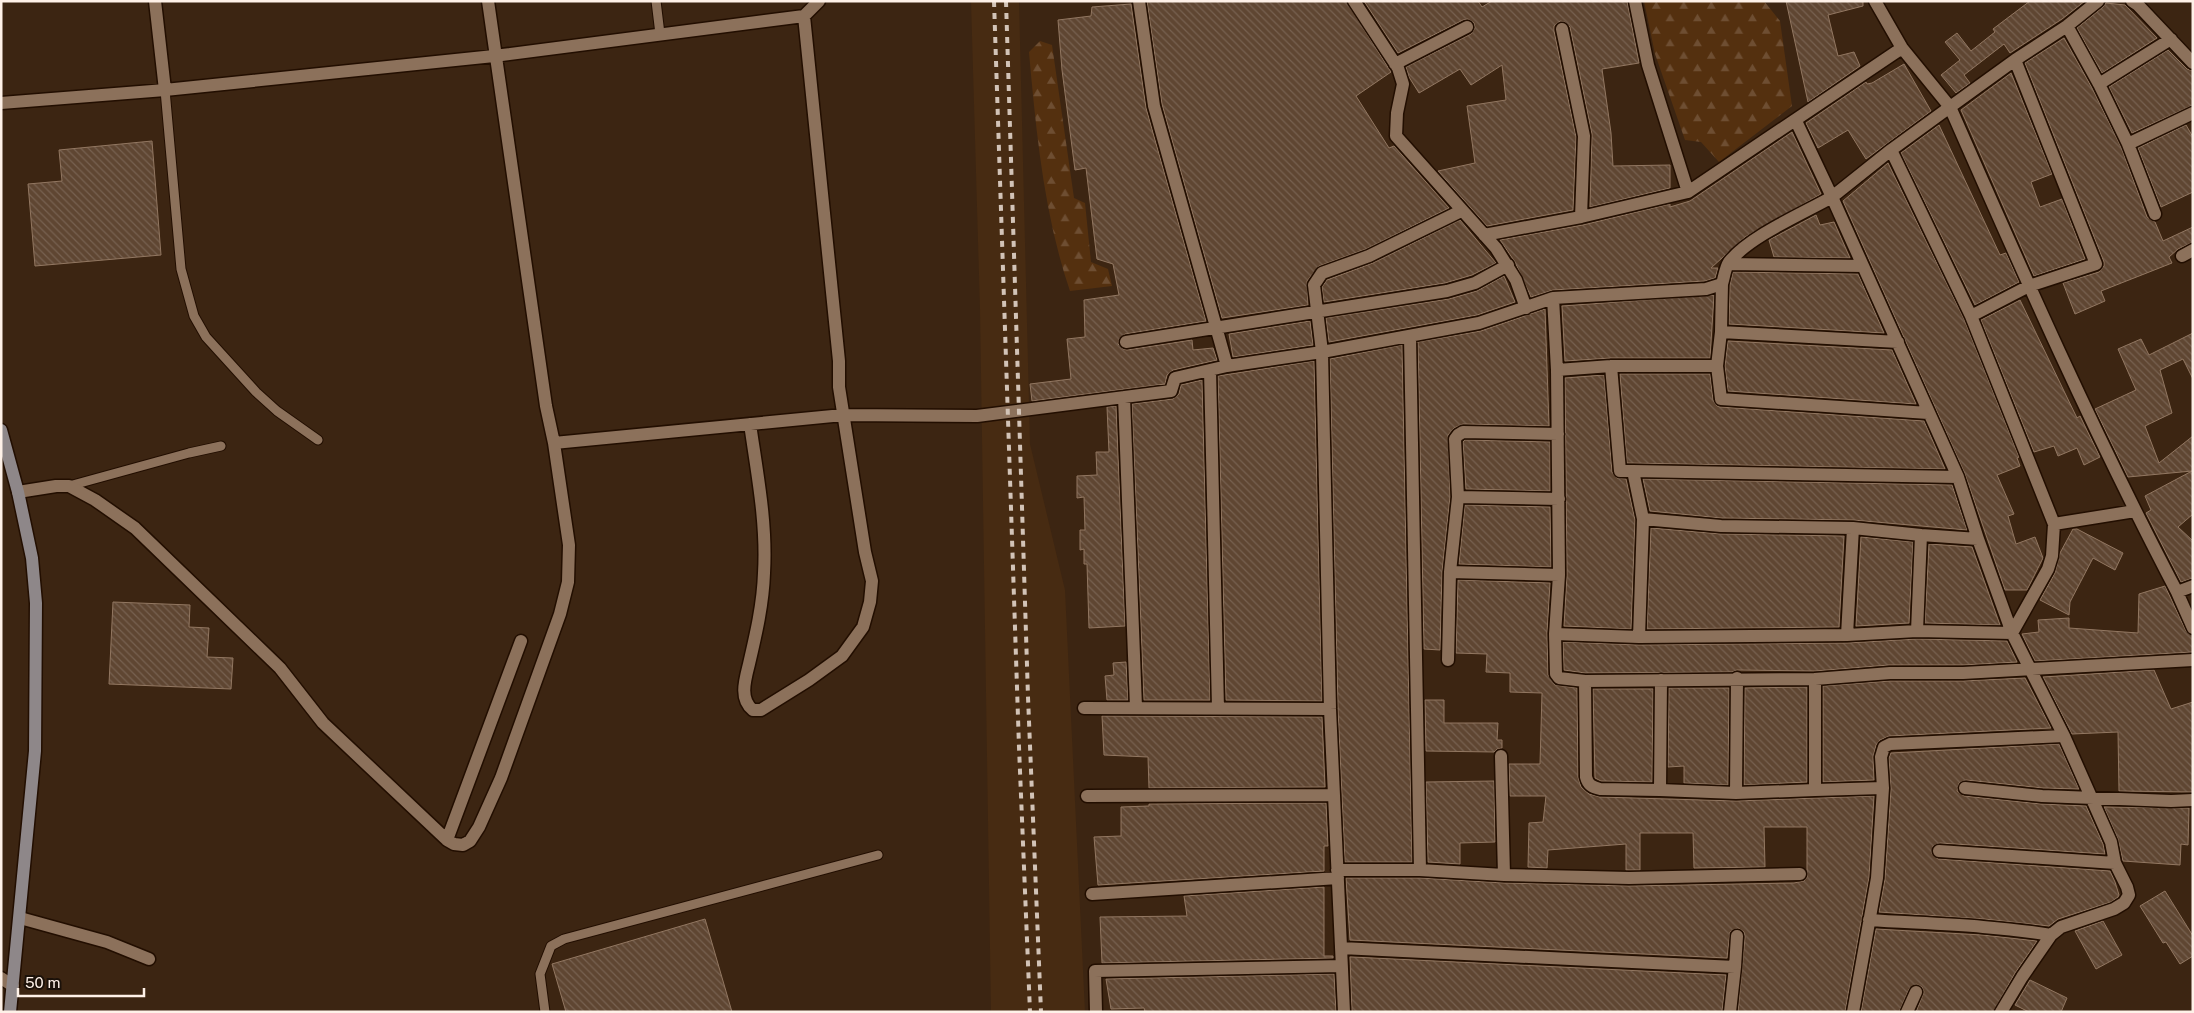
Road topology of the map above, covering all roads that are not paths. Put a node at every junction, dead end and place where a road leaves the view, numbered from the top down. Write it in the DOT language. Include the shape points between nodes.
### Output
graph roads {
  1 [pos="155,1"];
  2 [pos="488,1"];
  3 [pos="656,1"];
  4 [pos="819,1"];
  5 [pos="1139,1"];
  6 [pos="1354,1"];
  7 [pos="1635,1"];
  8 [pos="1875,1"];
  9 [pos="2098,1"];
  10 [pos="2132,1"];
  11 [pos="804,16"];
  12 [pos="2067,26"];
  13 [pos="1467,27"];
  14 [pos="1562,29"];
  15 [pos="660,34"];
  16 [pos="2171,40"];
  17 [pos="1902,48"];
  18 [pos="494,56"];
  19 [pos="2015,60"];
  20 [pos="2193,63"];
  21 [pos="1395,64"];
  22 [pos="2098,84"];
  23 [pos="165,90"];
  24 [pos="1,103"];
  25 [pos="1950,107"];
  26 [pos="2193,113"];
  27 [pos="1796,121"];
  28 [pos="2128,144"];
  29 [pos="1891,150"];
  30 [pos="1688,192"];
  31 [pos="1832,197"];
  32 [pos="1461,211"];
  33 [pos="2155,214"];
  34 [pos="1581,217"];
  35 [pos="1484,235"];
  36 [pos="1728,264"];
  37 [pos="1508,265"];
  38 [pos="1862,266"];
  39 [pos="1722,284"];
  40 [pos="2029,286"];
  41 [pos="1553,298"];
  42 [pos="1526,308"];
  43 [pos="1317,310"];
  44 [pos="1971,316"];
  45 [pos="1217,329"];
  46 [pos="1721,332"];
  47 [pos="1410,336"];
  48 [pos="1126,342"];
  49 [pos="1898,342"];
  50 [pos="1322,352"];
  51 [pos="1227,366"];
  52 [pos="1611,366"];
  53 [pos="1717,366"];
  54 [pos="1210,370"];
  55 [pos="1557,370"];
  56 [pos="1124,397"];
  57 [pos="1928,413"];
  58 [pos="843,415"];
  59 [pos="750,424"];
  60 [pos="1,430"];
  61 [pos="1558,434"];
  62 [pos="318,440"];
  63 [pos="554,443"];
  64 [pos="221,446"];
  65 [pos="1633,471"];
  66 [pos="1958,477"];
  67 [pos="69,486"];
  68 [pos="18,492"];
  69 [pos="1458,496"];
  70 [pos="1559,499"];
  71 [pos="2135,511"];
  72 [pos="1643,519"];
  73 [pos="2054,524"];
  74 [pos="1853,528"];
  75 [pos="1921,535"];
  76 [pos="1978,539"];
  77 [pos="1450,572"];
  78 [pos="1559,575"];
  79 [pos="2193,586"];
  80 [pos="2177,592"];
  81 [pos="2193,628"];
  82 [pos="1917,631"];
  83 [pos="1555,634"];
  84 [pos="2012,634"];
  85 [pos="1847,635"];
  86 [pos="1639,637"];
  87 [pos="521,640"];
  88 [pos="1448,660"];
  89 [pos="2193,660"];
  90 [pos="2031,670"];
  91 [pos="1737,678"];
  92 [pos="1815,679"];
  93 [pos="1661,680"];
  94 [pos="1585,681"];
  95 [pos="1136,707"];
  96 [pos="1084,708"];
  97 [pos="1218,708"];
  98 [pos="1330,709"];
  99 [pos="2064,736"];
  100 [pos="1501,756"];
  101 [pos="1884,788"];
  102 [pos="1966,788"];
  103 [pos="1660,790"];
  104 [pos="1815,790"];
  105 [pos="1736,793"];
  106 [pos="1334,795"];
  107 [pos="1087,796"];
  108 [pos="2089,797"];
  109 [pos="2193,800"];
  110 [pos="447,840"];
  111 [pos="1939,851"];
  112 [pos="878,855"];
  113 [pos="2115,864"];
  114 [pos="1420,870"];
  115 [pos="1337,874"];
  116 [pos="1800,874"];
  117 [pos="1504,875"];
  118 [pos="1092,894"];
  119 [pos="20,918"];
  120 [pos="1869,920"];
  121 [pos="1736,936"];
  122 [pos="2051,936"];
  123 [pos="1341,948"];
  124 [pos="149,959"];
  125 [pos="1342,966"];
  126 [pos="1735,967"];
  127 [pos="1,978"];
  128 [pos="13,986"];
  129 [pos="1916,992"];
  130 [pos="2005,1010"];
  131 [pos="10,1012"];
  132 [pos="545,1012"];
  133 [pos="1096,1012"];
  134 [pos="1344,1012"];
  135 [pos="1730,1012"];
  136 [pos="1852,1012"];
  137 [pos="1906,1012"];
  1 -- 23 [label="street"];
  2 -- 18 [label="street"];
  3 -- 15 [label="lane"];
  4 -- 11 [label="street"];
  5 -- 45 [label="street" via="1154,106"];
  6 -- 21 [label="street"];
  7 -- 30 [label="street" via="1648,65"];
  8 -- 17 [label="street"];
  9 -- 12 [label="street"];
  10 -- 16 [label="street"];
  11 -- 15 [label="street"];
  11 -- 58 [label="street"];
  12 -- 19 [label="street"];
  12 -- 22 [label="street"];
  13 -- 21 [label="street"];
  14 -- 34 [label="street" via="1584,136"];
  15 -- 18 [label="street"];
  16 -- 20 [label="street"];
  16 -- 22 [label="street"];
  17 -- 25 [label="street"];
  17 -- 27 [label="street" via="1842,86"];
  18 -- 23 [label="street"];
  18 -- 63 [label="street"];
  19 -- 25 [label="street"];
  19 -- 40 [label="street" via="2096,264"];
  21 -- 32 [label="street" via="1403,84 1396,136"];
  22 -- 28 [label="street"];
  23 -- 24 [label="street"];
  23 -- 62 [label="lane" via="181,269 194,316 206,337 256,392"];
  25 -- 29 [label="street"];
  25 -- 40 [label="street"];
  26 -- 28 [label="street"];
  27 -- 30 [label="street"];
  27 -- 31 [label="street"];
  28 -- 33 [label="street"];
  29 -- 31 [label="street"];
  29 -- 44 [label="street"];
  30 -- 34 [label="street"];
  31 -- 36 [label="street" via="1760,237"];
  31 -- 38 [label="street"];
  32 -- 35 [label="street"];
  32 -- 43 [label="street" via="1369,256 1322,273 1314,285"];
  34 -- 35 [label="street"];
  35 -- 37 [label="street"];
  36 -- 38 [label="street"];
  36 -- 39 [label="street"];
  37 -- 42 [label="street"];
  37 -- 43 [label="street" via="1475,283 1447,291"];
  38 -- 49 [label="street"];
  39 -- 41 [label="street" via="1706,289"];
  39 -- 46 [label="street"];
  40 -- 44 [label="street"];
  40 -- 71 [label="street"];
  41 -- 42 [label="street"];
  41 -- 55 [label="street"];
  42 -- 47 [label="street" via="1479,323"];
  43 -- 45 [label="street"];
  43 -- 50 [label="street"];
  44 -- 73 [label="street"];
  45 -- 48 [label="street"];
  45 -- 51 [label="street"];
  46 -- 49 [label="street"];
  46 -- 53 [label="street"];
  47 -- 50 [label="street"];
  47 -- 114 [label="street"];
  49 -- 57 [label="street"];
  50 -- 51 [label="street"];
  50 -- 98 [label="street"];
  51 -- 54 [label="street"];
  52 -- 53 [label="street"];
  52 -- 55 [label="street"];
  52 -- 65 [label="street" via="1620,471"];
  53 -- 57 [label="street" via="1721,399"];
  54 -- 56 [label="street" via="1175,378 1171,391"];
  54 -- 97 [label="street"];
  55 -- 61 [label="street"];
  56 -- 58 [label="street" via="977,416"];
  56 -- 95 [label="street"];
  57 -- 66 [label="street"];
  58 -- 59 [label="street"];
  58 -- 59 [label="street" via="872,581 870,602 863,627 842,656 761,710 753,710 744,698 764,573 763,518"];
  59 -- 63 [label="street"];
  60 -- 68 [label="street"];
  61 -- 69 [label="street" via="1464,432 1458,435 1454,445"];
  61 -- 70 [label="street"];
  63 -- 110 [label="street" via="570,545 568,582 560,614 479,827 470,841 463,845"];
  64 -- 67 [label="lane"];
  65 -- 66 [label="street"];
  65 -- 72 [label="street"];
  66 -- 76 [label="street"];
  67 -- 68 [label="street"];
  67 -- 110 [label="street" via="134,528 280,668 323,723"];
  68 -- 119 [label="street" via="32,558 36,602 35,751"];
  69 -- 70 [label="street"];
  69 -- 77 [label="street"];
  70 -- 78 [label="street"];
  71 -- 73 [label="street"];
  71 -- 80 [label="street"];
  72 -- 74 [label="street" via="1721,526"];
  72 -- 86 [label="street"];
  73 -- 84 [label="street" via="2048,569"];
  74 -- 75 [label="street"];
  74 -- 85 [label="street"];
  75 -- 76 [label="street"];
  75 -- 82 [label="street"];
  76 -- 84 [label="street"];
  77 -- 78 [label="street"];
  77 -- 88 [label="street"];
  78 -- 83 [label="street"];
  79 -- 80 [label="street"];
  80 -- 81 [label="street"];
  82 -- 84 [label="street"];
  82 -- 85 [label="street"];
  83 -- 86 [label="street"];
  83 -- 94 [label="street" via="1556,674 1559,678"];
  84 -- 90 [label="street"];
  85 -- 86 [label="street"];
  87 -- 110 [label="street"];
  89 -- 90 [label="street"];
  90 -- 92 [label="street" via="1890,672"];
  90 -- 99 [label="street"];
  91 -- 92 [label="street"];
  91 -- 93 [label="street"];
  91 -- 105 [label="street"];
  92 -- 104 [label="street"];
  93 -- 94 [label="street"];
  93 -- 103 [label="street"];
  94 -- 103 [label="street" via="1588,783 1600,789"];
  95 -- 96 [label="street"];
  95 -- 97 [label="street"];
  97 -- 98 [label="street"];
  98 -- 106 [label="street"];
  99 -- 101 [label="street" via="1890,744 1884,747 1882,758"];
  99 -- 108 [label="street"];
  100 -- 117 [label="street"];
  101 -- 104 [label="street"];
  101 -- 120 [label="street" via="1878,878"];
  102 -- 108 [label="street"];
  103 -- 105 [label="street"];
  104 -- 105 [label="street"];
  106 -- 107 [label="street"];
  106 -- 115 [label="street"];
  108 -- 109 [label="street"];
  108 -- 113 [label="street" via="2111,842"];
  111 -- 113 [label="street"];
  112 -- 132 [label="lane" via="564,939 551,946 540,974"];
  113 -- 122 [label="street" via="2128,887 2129,895 2124,903 2061,927"];
  114 -- 115 [label="street"];
  114 -- 117 [label="street"];
  115 -- 118 [label="street"];
  115 -- 123 [label="street"];
  116 -- 117 [label="street" via="1629,878"];
  119 -- 124 [label="street" via="102,940"];
  119 -- 128 [label="street"];
  120 -- 122 [label="street" via="2021,930"];
  120 -- 136 [label="street"];
  121 -- 126 [label="street"];
  122 -- 130 [label="street" via="2022,977"];
  123 -- 125 [label="street"];
  123 -- 126 [label="street"];
  125 -- 133 [label="street" via="1095,971"];
  125 -- 134 [label="street"];
  126 -- 135 [label="street"];
  127 -- 128 [label="street"];
  128 -- 131 [label="street"];
  129 -- 137 [label="street"];
}
